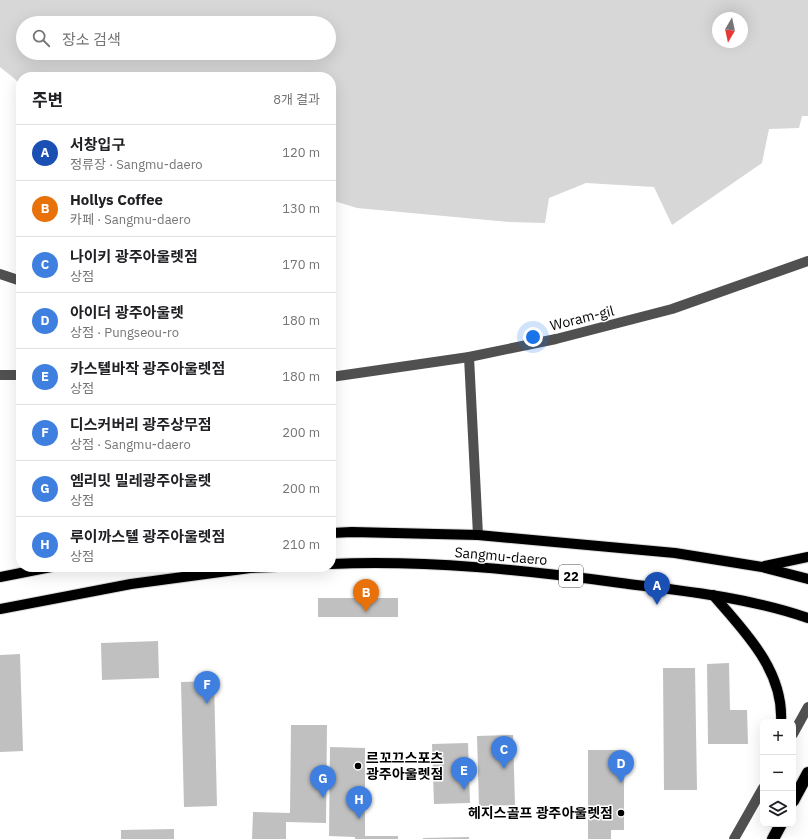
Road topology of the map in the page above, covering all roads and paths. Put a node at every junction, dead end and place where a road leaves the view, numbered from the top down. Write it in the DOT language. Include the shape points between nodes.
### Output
graph roads {
  1 [pos="808,261"];
  2 [pos="0,274"];
  3 [pos="16,279"];
  4 [pos="469,357"];
  5 [pos="0,375"];
  6 [pos="16,375"];
  7 [pos="336,376"];
  8 [pos="336,533"];
  9 [pos="478,534"];
  10 [pos="808,557"];
  11 [pos="336,564"];
  12 [pos="762,566"];
  13 [pos="26,572"];
  14 [pos="220,572"];
  15 [pos="0,577"];
  16 [pos="808,579"];
  17 [pos="713,595"];
  18 [pos="0,609"];
  19 [pos="808,618"];
  20 [pos="808,707"];
  21 [pos="781,719"];
  22 [pos="808,719"];
  23 [pos="796,729"];
  24 [pos="796,730"];
  25 [pos="808,773"];
  26 [pos="761,791"];
  27 [pos="796,795"];
  28 [pos="779,827"];
  29 [pos="734,839"];
  30 [pos="773,839"];
  1 -- 4 [label="street, Woram-gil" via="710,296 620,324"];
  2 -- 3 [label="street"];
  4 -- 7 [label="street, Woram-gil"];
  4 -- 9 [label="street"];
  5 -- 6 [label="street"];
  8 -- 9 [label="main road, Sangmu-daero / 22"];
  9 -- 12 [label="main road, Sangmu-daero / 22" via="675,553"];
  10 -- 12 [label="main road"];
  11 -- 17 [label="main road, Sangmu-daero / 22" via="480,567 557,574"];
  12 -- 16 [label="main road, Sangmu-daero / 22"];
  13 -- 15 [label="main road"];
  14 -- 18 [label="main road" via="131,584"];
  17 -- 19 [label="main road, Sangmu-daero / 22" via="780,608"];
  17 -- 21 [label="main road" via="755,644 776,681"];
  20 -- 23 [label="street"];
  22 -- 24 [label="street"];
  25 -- 27 [label="highway"];
  26 -- 29 [label="street"];
  28 -- 30 [label="highway"];
}
